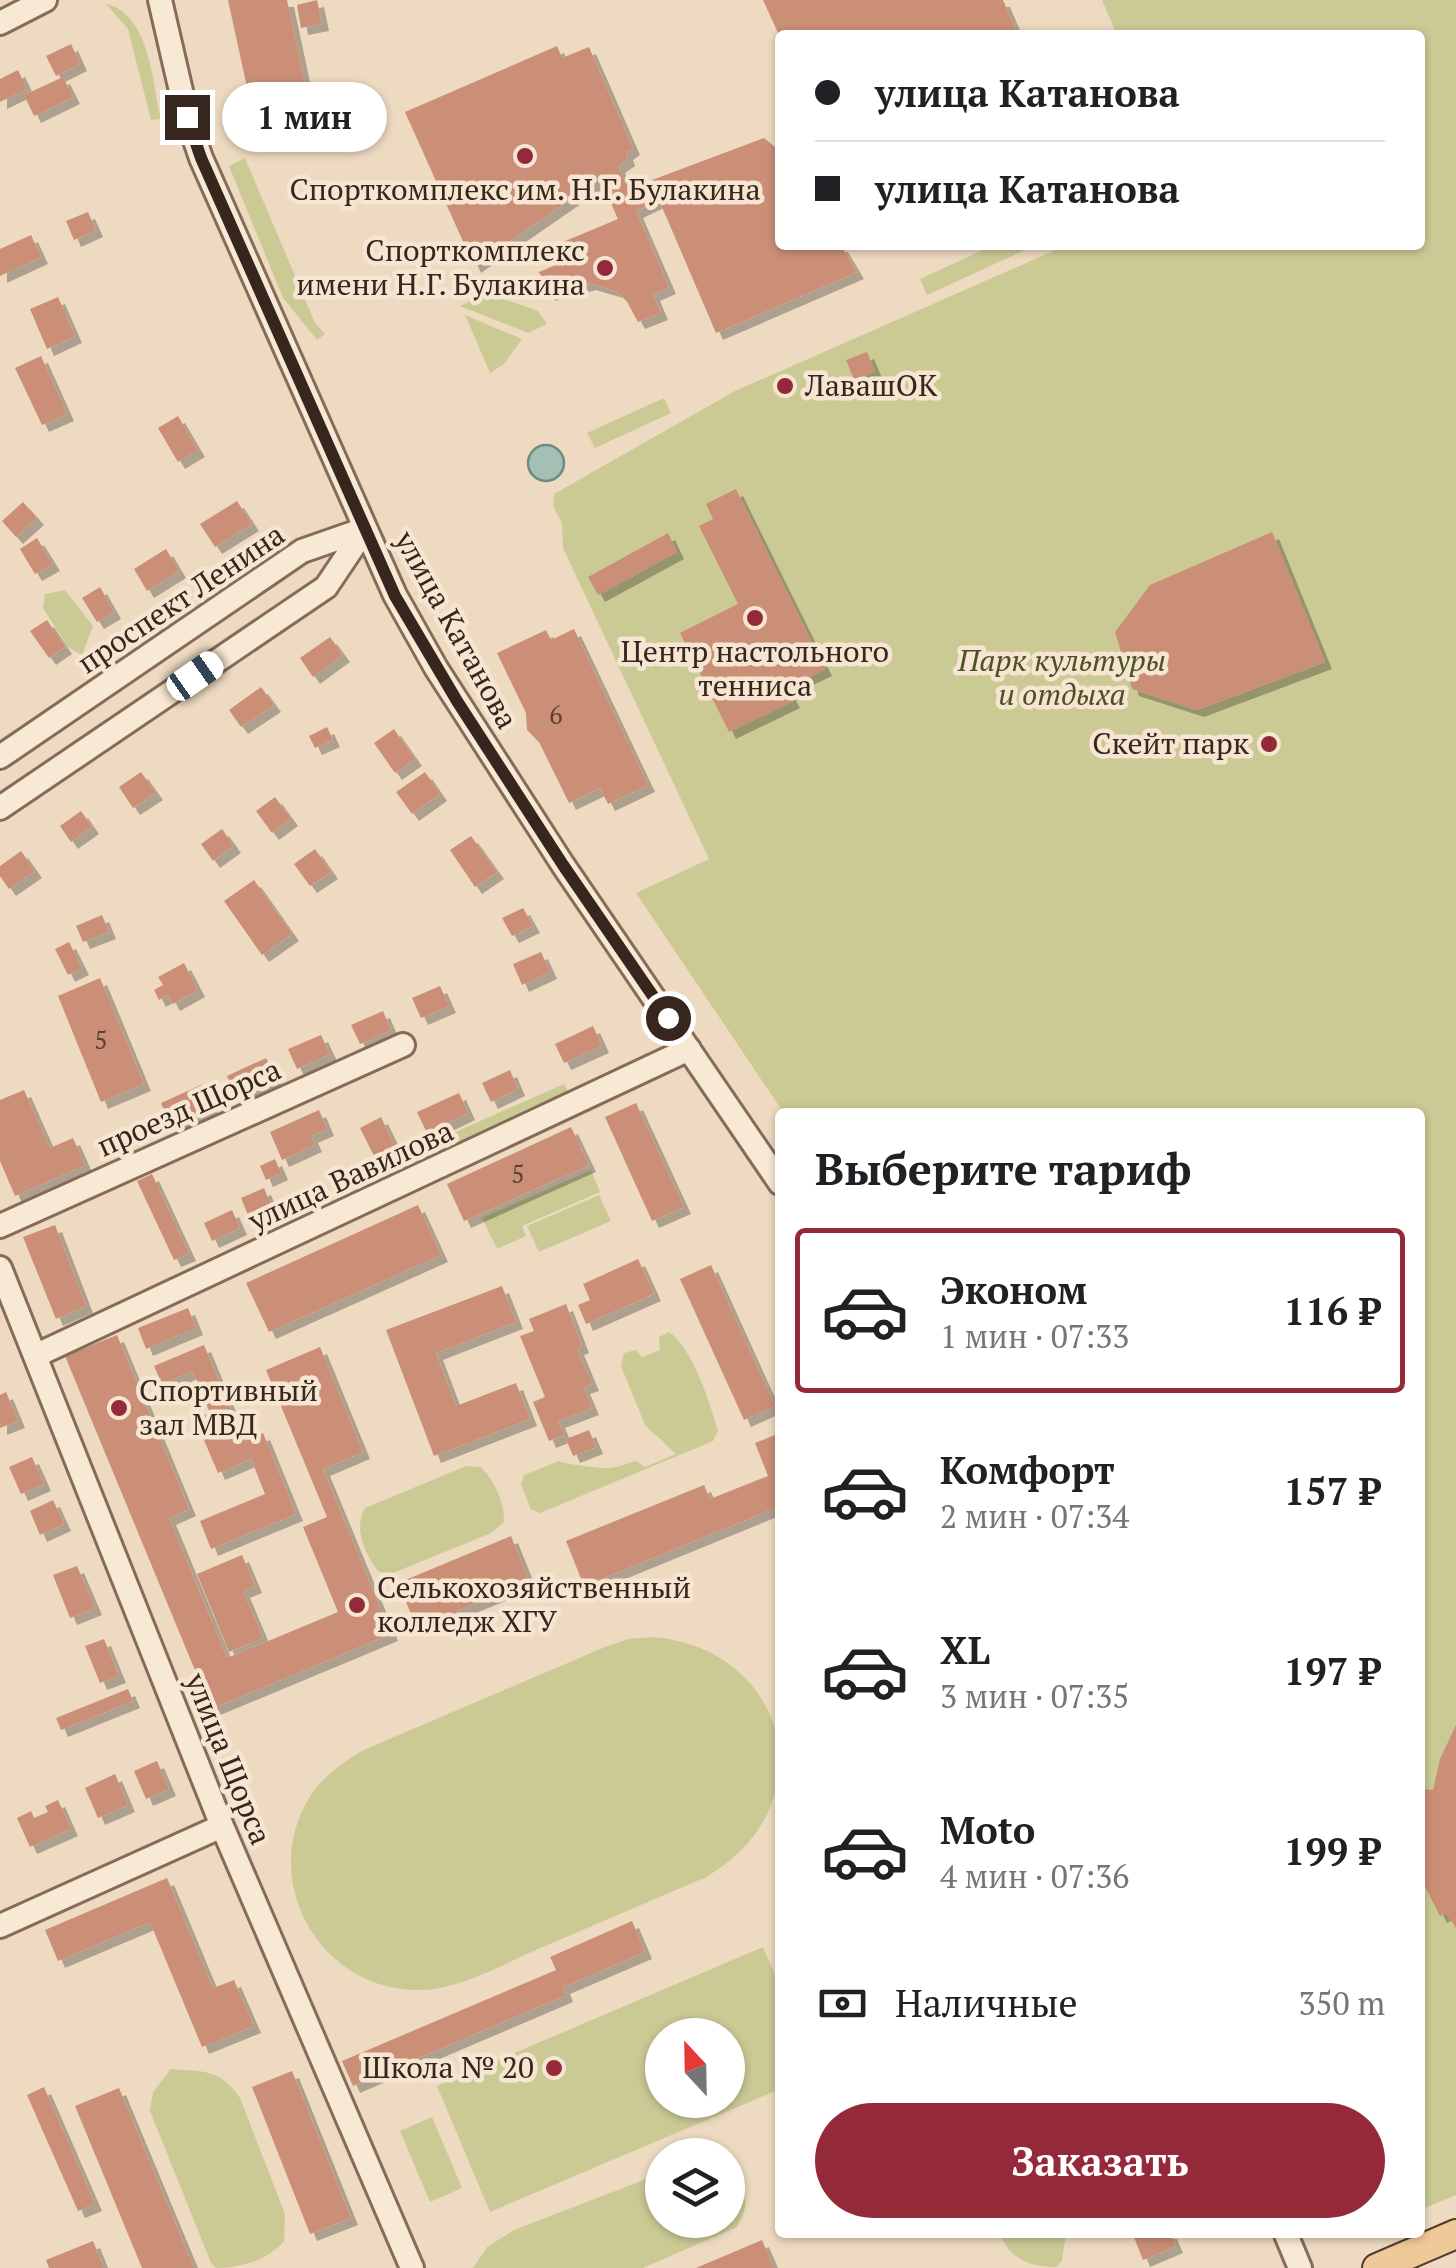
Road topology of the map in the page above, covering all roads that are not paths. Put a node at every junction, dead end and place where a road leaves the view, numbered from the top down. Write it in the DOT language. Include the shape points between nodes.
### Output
graph roads {
  1 [pos="44,0"];
  2 [pos="160,0"];
  3 [pos="0,24"];
  4 [pos="365,529"];
  5 [pos="0,757"];
  6 [pos="0,808"];
  7 [pos="403,1045"];
  8 [pos="690,1049"];
  9 [pos="775,1175"];
  10 [pos="0,1226"];
  11 [pos="0,1268"];
  12 [pos="36,1356"];
  13 [pos="222,1826"];
  14 [pos="0,1926"];
  15 [pos="1456,2234"];
  16 [pos="1288,2238"];
  17 [pos="412,2268"];
  18 [pos="1300,2268"];
  19 [pos="1377,2268"];
  1 -- 3 [label="street"];
  2 -- 4 [label="street, улица Катанова" via="201,158"];
  4 -- 5 [label="street, проспект Ленина" via="302,551"];
  4 -- 6 [label="street" via="326,587"];
  4 -- 8 [label="street, улица Катанова" via="436,668"];
  7 -- 10 [label="street, проезд Щорса"];
  8 -- 9 [label="street, улица Катанова"];
  8 -- 12 [label="street, улица Вавилова"];
  11 -- 12 [label="street, улица Щорса"];
  12 -- 13 [label="street, улица Щорса"];
  13 -- 14 [label="street"];
  13 -- 17 [label="street, улица Щорса"];
  15 -- 19 [label="main road"];
  16 -- 18 [label="street"];
}
